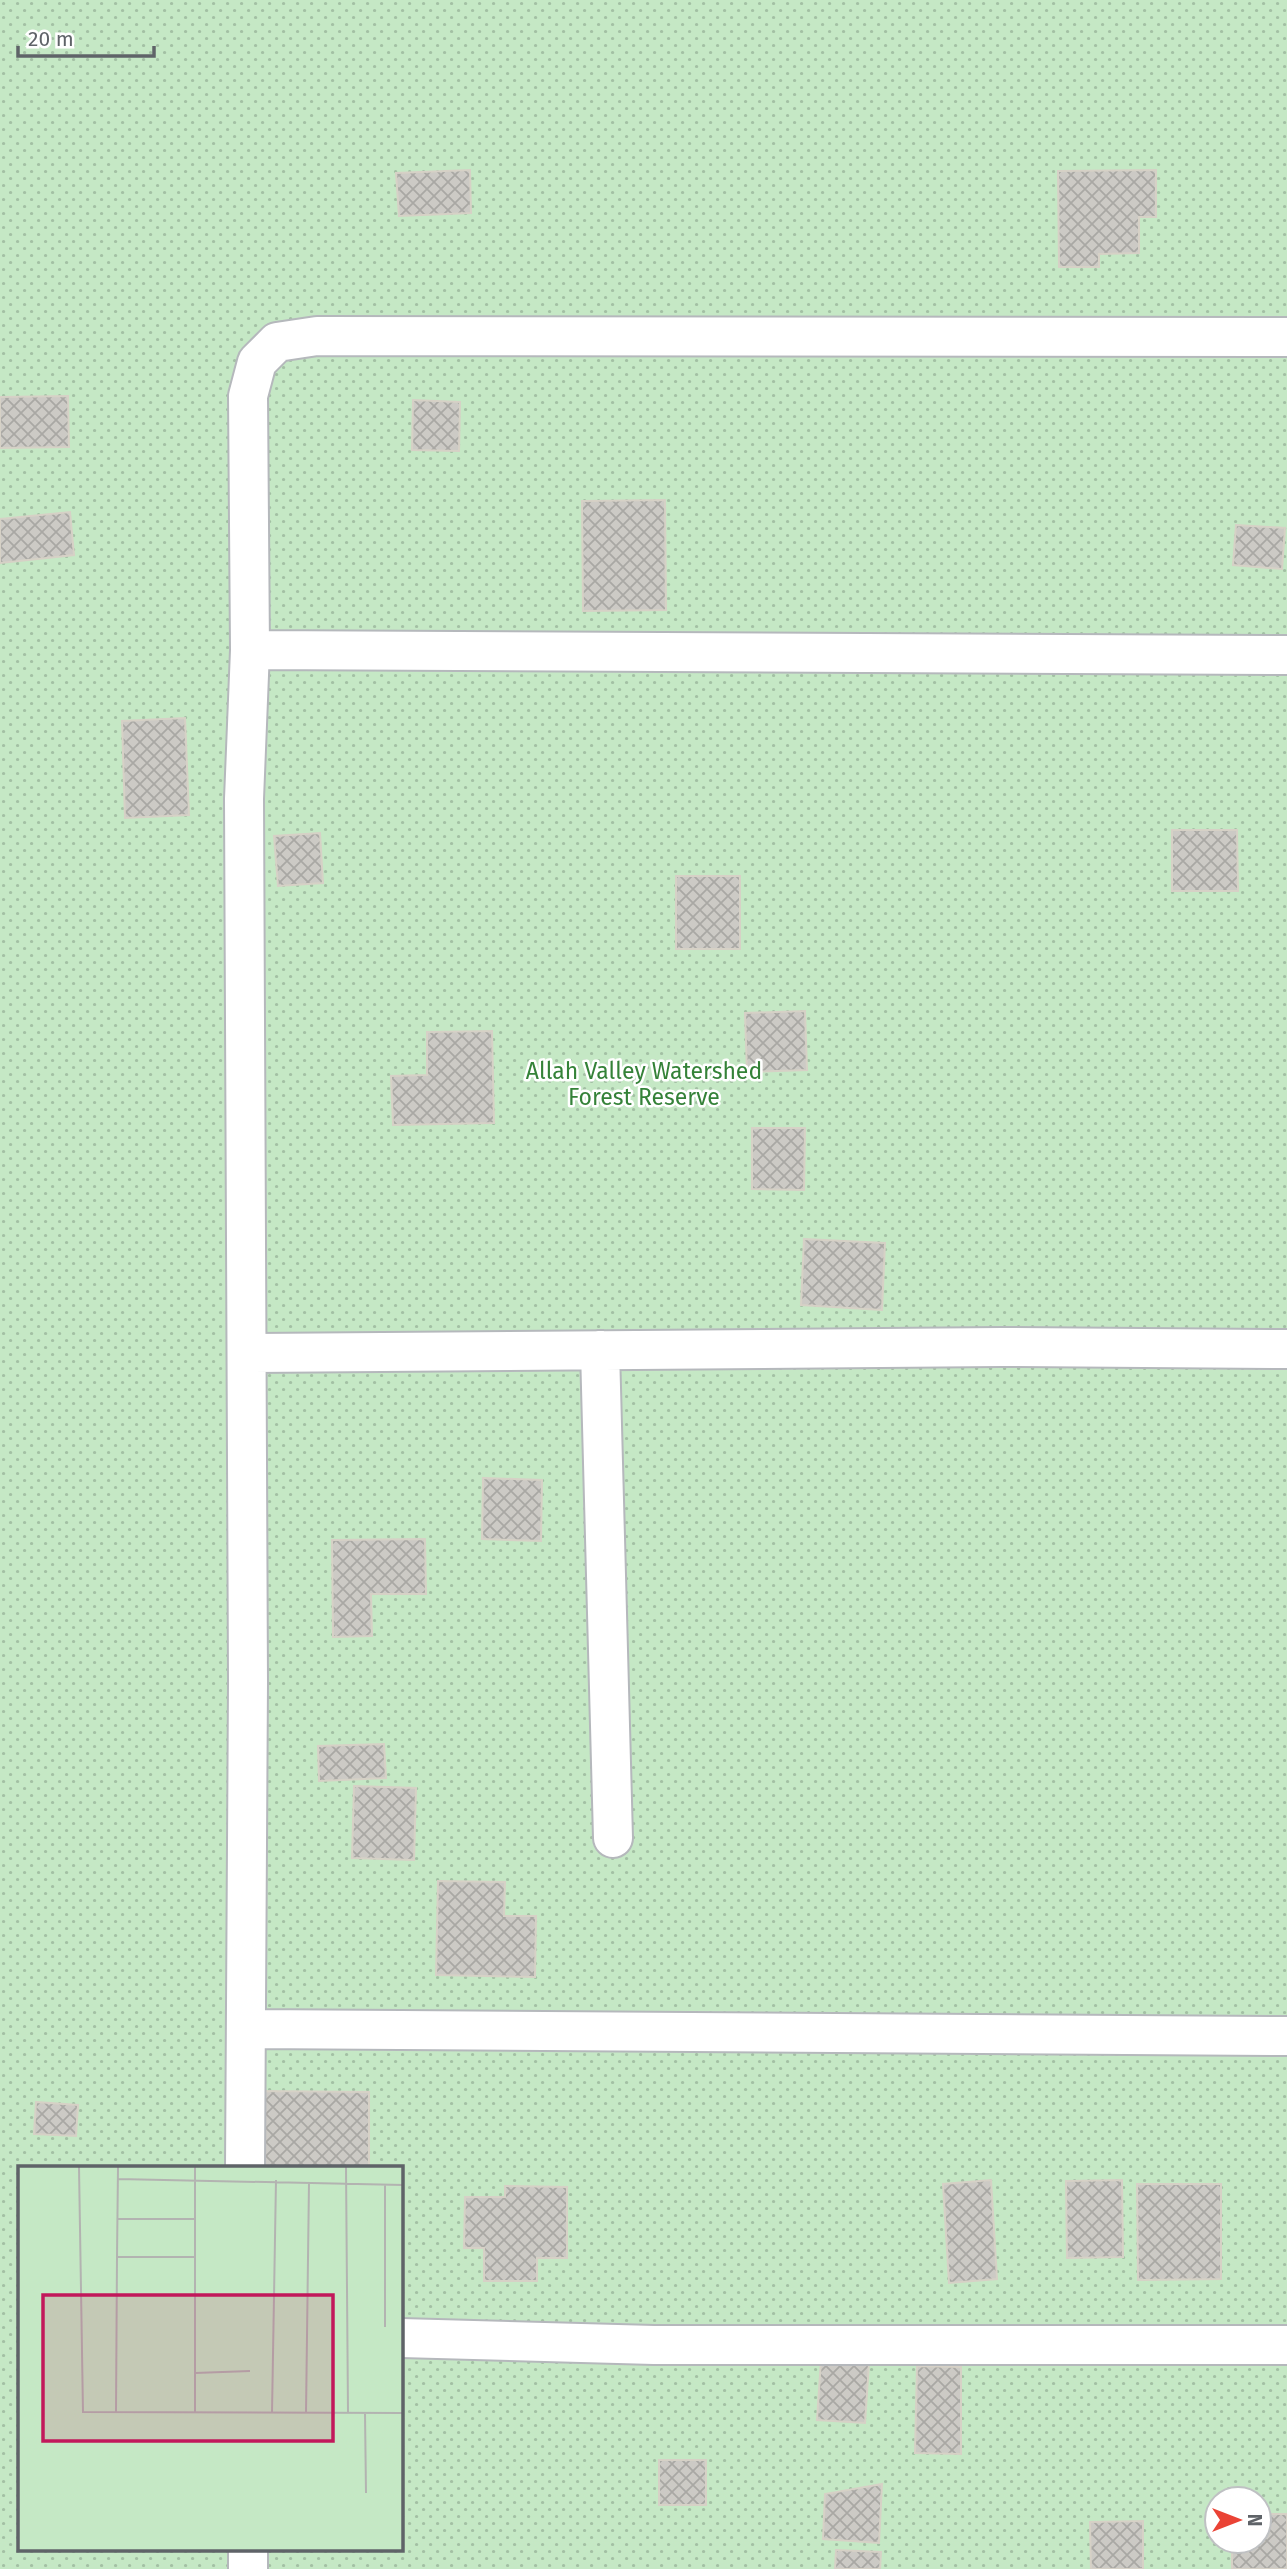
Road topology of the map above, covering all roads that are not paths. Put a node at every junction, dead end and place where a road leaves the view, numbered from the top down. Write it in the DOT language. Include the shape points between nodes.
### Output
graph roads {
  1 [pos="1287,337"];
  2 [pos="250,649"];
  3 [pos="1287,655"];
  4 [pos="1287,1349"];
  5 [pos="600,1350"];
  6 [pos="247,1353"];
  7 [pos="613,1838"];
  8 [pos="247,2029"];
  9 [pos="1287,2036"];
  10 [pos="245,2166"];
  11 [pos="402,2338"];
  12 [pos="1287,2345"];
  1 -- 2 [label="street" via="317,336 277,342 257,362 248,396"];
  2 -- 3 [label="street"];
  2 -- 6 [label="street" via="244,799"];
  4 -- 5 [label="street"];
  5 -- 6 [label="street"];
  5 -- 7 [label="street"];
  6 -- 8 [label="street"];
  8 -- 9 [label="street"];
  8 -- 10 [label="street"];
  11 -- 12 [label="street" via="654,2345"];
}
